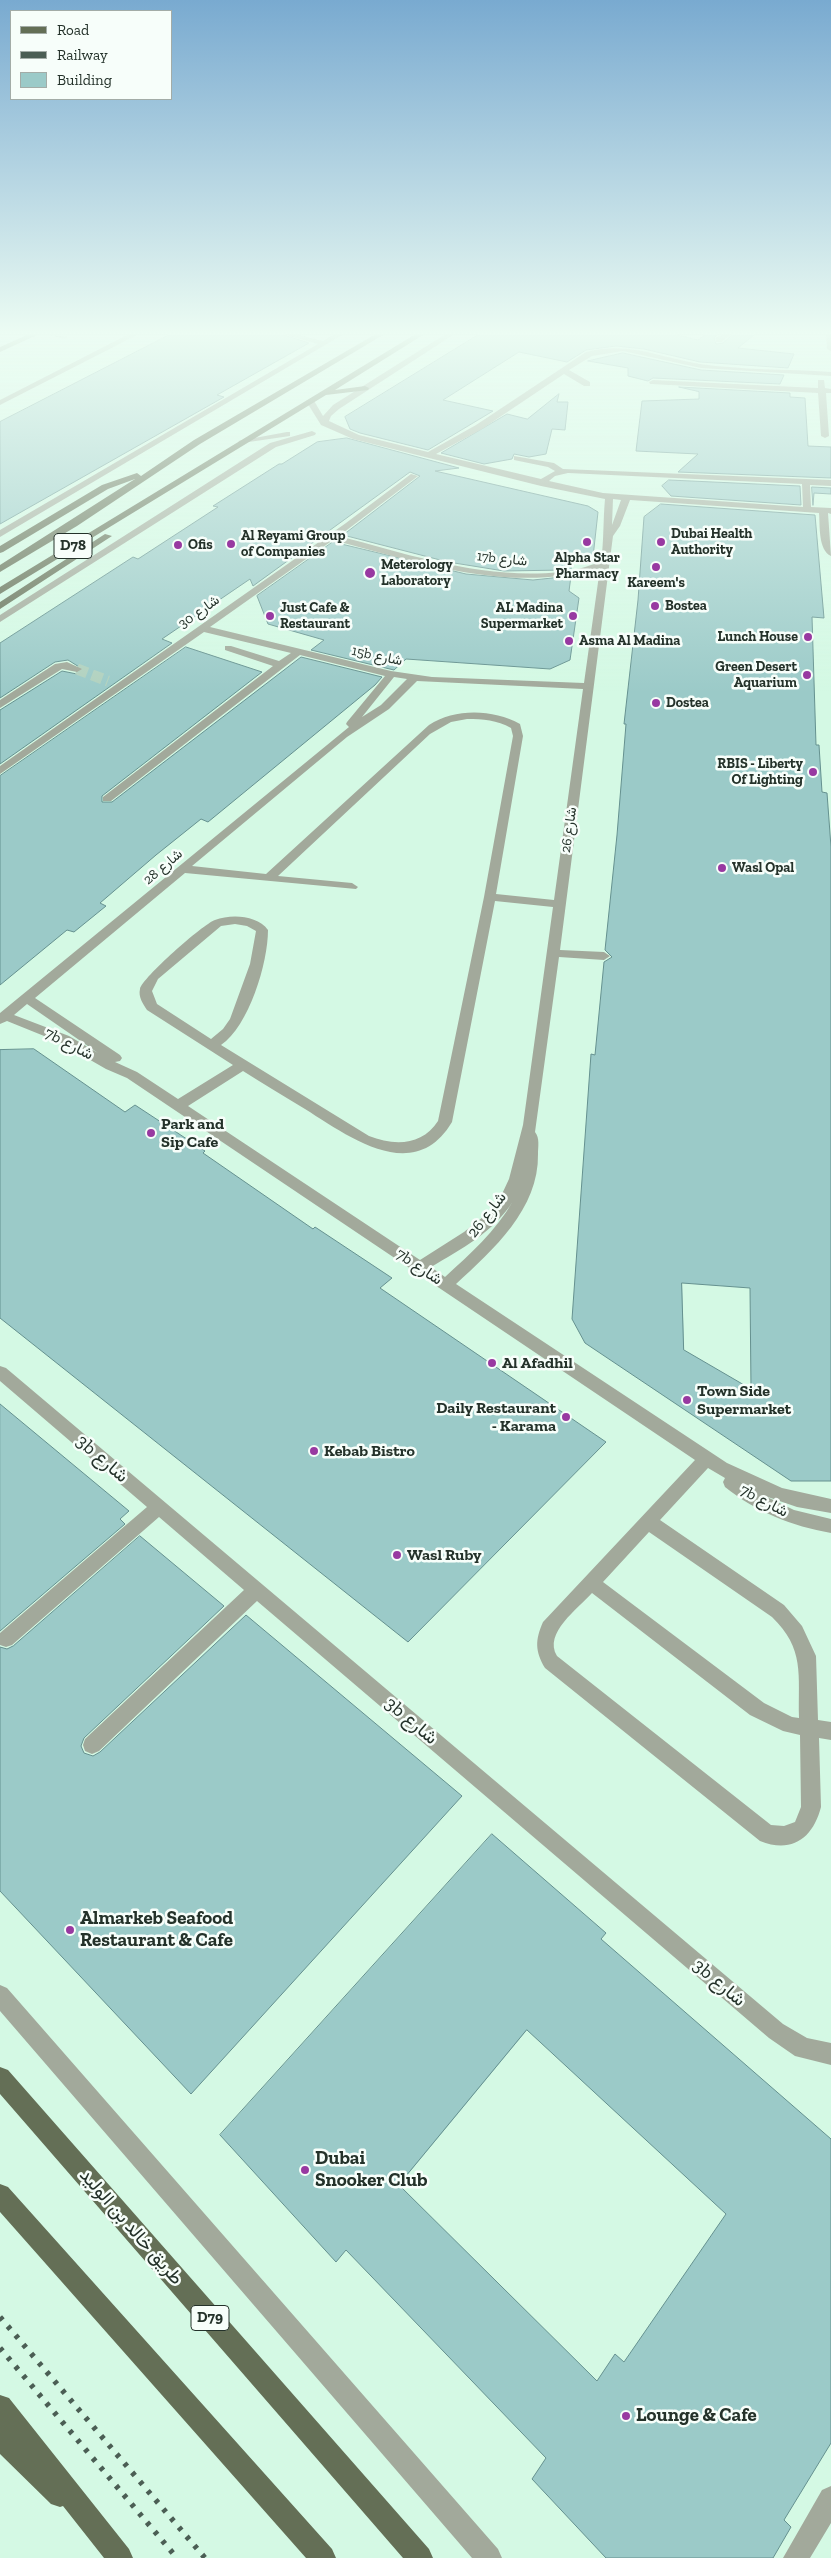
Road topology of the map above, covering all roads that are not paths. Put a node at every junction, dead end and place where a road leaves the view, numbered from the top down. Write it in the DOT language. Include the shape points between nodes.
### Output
graph roads {
  1 [pos="135,454"];
  2 [pos="179,454"];
  3 [pos="221,454"];
  4 [pos="260,454"];
  5 [pos="450,454"];
  6 [pos="428,455"];
  7 [pos="517,458"];
  8 [pos="445,459"];
  9 [pos="561,471"];
  10 [pos="151,473"];
  11 [pos="414,476"];
  12 [pos="806,481"];
  13 [pos="816,482"];
  14 [pos="541,483"];
  15 [pos="831,483"];
  16 [pos="609,497"];
  17 [pos="626,499"];
  18 [pos="147,501"];
  19 [pos="819,510"];
  20 [pos="349,525"];
  21 [pos="0,534"];
  22 [pos="609,536"];
  23 [pos="331,537"];
  24 [pos="367,546"];
  25 [pos="0,550"];
  26 [pos="831,553"];
  27 [pos="605,564"];
  28 [pos="0,568"];
  29 [pos="0,591"];
  30 [pos="0,606"];
  31 [pos="216,617"];
  32 [pos="0,620"];
  33 [pos="201,628"];
  34 [pos="228,648"];
  35 [pos="299,651"];
  36 [pos="327,658"];
  37 [pos="280,665"];
  38 [pos="319,666"];
  39 [pos="77,668"];
  40 [pos="391,674"];
  41 [pos="414,678"];
  42 [pos="108,681"];
  43 [pos="120,686"];
  44 [pos="588,692"];
  45 [pos="0,705"];
  46 [pos="343,735"];
  47 [pos="0,771"];
  48 [pos="107,799"];
  49 [pos="184,869"];
  50 [pos="268,879"];
  51 [pos="352,887"];
  52 [pos="490,897"];
  53 [pos="559,904"];
  54 [pos="553,948"];
  55 [pos="605,951"];
  56 [pos="26,998"];
  57 [pos="2,1018"];
  58 [pos="211,1045"];
  59 [pos="242,1065"];
  60 [pos="132,1075"];
  61 [pos="178,1106"];
  62 [pos="530,1125"];
  63 [pos="420,1267"];
  64 [pos="446,1285"];
  65 [pos="0,1372"];
  66 [pos="706,1459"];
  67 [pos="831,1506"];
  68 [pos="159,1507"];
  69 [pos="649,1522"];
  70 [pos="831,1526"];
  71 [pos="592,1583"];
  72 [pos="256,1590"];
  73 [pos="6,1639"];
  74 [pos="807,1729"];
  75 [pos="831,1731"];
  76 [pos="92,1744"];
  77 [pos="0,1995"];
  78 [pos="831,2054"];
  79 [pos="0,2078"];
  80 [pos="0,2195"];
  81 [pos="0,2407"];
  82 [pos="0,2436"];
  83 [pos="831,2499"];
  84 [pos="113,2549"];
  85 [pos="323,2558"];
  86 [pos="420,2558"];
  87 [pos="489,2558"];
  88 [pos="796,2558"];
  1 -- 21 [label="street"];
  2 -- 10 [label="main road, D78"];
  3 -- 18 [label="main road, D78"];
  4 -- 32 [label="street"];
  5 -- 8 [label="street"];
  6 -- 8 [label="street"];
  7 -- 9 [label="street" via="551,465"];
  8 -- 14 [label="street"];
  9 -- 12 [label="street"];
  9 -- 14 [label="street"];
  10 -- 25 [label="main road" via="105,487"];
  10 -- 28 [label="main road, D78"];
  11 -- 20 [label="street, شارع 30"];
  12 -- 13 [label="street"];
  12 -- 19 [label="street"];
  13 -- 15 [label="street"];
  13 -- 19 [label="street"];
  14 -- 16 [label="street"];
  16 -- 17 [label="street"];
  16 -- 22 [label="street, شارع 26"];
  17 -- 19 [label="street"];
  17 -- 22 [label="street, شارع 26"];
  18 -- 29 [label="main road, D78"];
  18 -- 30 [label="main road" via="131,521"];
  19 -- 26 [label="street"];
  20 -- 23 [label="street, شارع 30"];
  20 -- 24 [label="street"];
  22 -- 27 [label="street, شارع 26"];
  23 -- 24 [label="street, 17b شارع"];
  23 -- 31 [label="street, شارع 30"];
  24 -- 27 [label="street, 17b شارع" via="446,566 523,575 561,575"];
  27 -- 44 [label="street, شارع 26"];
  31 -- 33 [label="street, شارع 30"];
  31 -- 35 [label="street, 15b شارع"];
  33 -- 35 [label="street, 15b شارع"];
  33 -- 43 [label="street, شارع 30"];
  34 -- 37 [label="street"];
  35 -- 36 [label="street, 15b شارع"];
  35 -- 37 [label="street"];
  36 -- 38 [label="street"];
  36 -- 40 [label="street, 15b شارع"];
  37 -- 48 [label="street"];
  39 -- 45 [label="street" via="59,666"];
  40 -- 41 [label="street, 15b شارع"];
  40 -- 46 [label="street, شارع 28"];
  41 -- 44 [label="street, 15b شارع"];
  41 -- 46 [label="street, شارع 28" via="378,712"];
  42 -- 43 [label="street"];
  43 -- 47 [label="street, شارع 30"];
  44 -- 53 [label="street, شارع 26"];
  46 -- 49 [label="street, شارع 28"];
  49 -- 50 [label="street"];
  49 -- 56 [label="street, شارع 28"];
  50 -- 51 [label="street"];
  50 -- 52 [label="street" via="439,723 462,718 493,718 510,722 519,731"];
  52 -- 53 [label="street"];
  52 -- 59 [label="street" via="445,1122 440,1132 429,1140 414,1146 382,1146 360,1137"];
  53 -- 54 [label="street, شارع 26"];
  54 -- 55 [label="street"];
  54 -- 62 [label="street, شارع 26"];
  56 -- 57 [label="street, شارع 28"];
  56 -- 60 [label="street, 7b شارع" via="111,1056"];
  57 -- 60 [label="street, 7b شارع" via="64,1039"];
  58 -- 58 [label="street" via="152,1007 146,1000 147,983 211,927 229,920 242,920 262,930 262,948 234,1025"];
  58 -- 59 [label="street"];
  59 -- 61 [label="street"];
  60 -- 61 [label="street, 7b شارع"];
  61 -- 63 [label="street, 7b شارع"];
  62 -- 63 [label="street, شارع 26" via="514,1185 503,1205 485,1224"];
  62 -- 64 [label="street, شارع 26" via="532,1163 526,1190 518,1206 497,1236"];
  63 -- 64 [label="street, 7b شارع"];
  64 -- 66 [label="street, 7b شارع"];
  65 -- 68 [label="street, 3b شارع"];
  66 -- 67 [label="street, 7b شارع" via="766,1491 802,1502"];
  66 -- 69 [label="street"];
  66 -- 70 [label="street, 7b شارع" via="735,1486 770,1507"];
  68 -- 72 [label="street, 3b شارع"];
  68 -- 73 [label="street"];
  69 -- 71 [label="street"];
  69 -- 74 [label="street" via="792,1624 802,1639 807,1656"];
  71 -- 74 [label="street" via="757,1709 790,1725"];
  71 -- 74 [label="street" via="549,1628 545,1636 546,1654 551,1662 767,1834 783,1836 798,1832 808,1821"];
  72 -- 76 [label="street"];
  72 -- 78 [label="street, 3b شارع" via="776,2031 803,2048"];
  74 -- 75 [label="street"];
  77 -- 87 [label="street"];
  79 -- 86 [label="main road, طريق خالد بن الوليد / D79"];
  80 -- 85 [label="main road"];
  81 -- 84 [label="main road"];
  82 -- 84 [label="main road"];
  83 -- 88 [label="street"];
}
